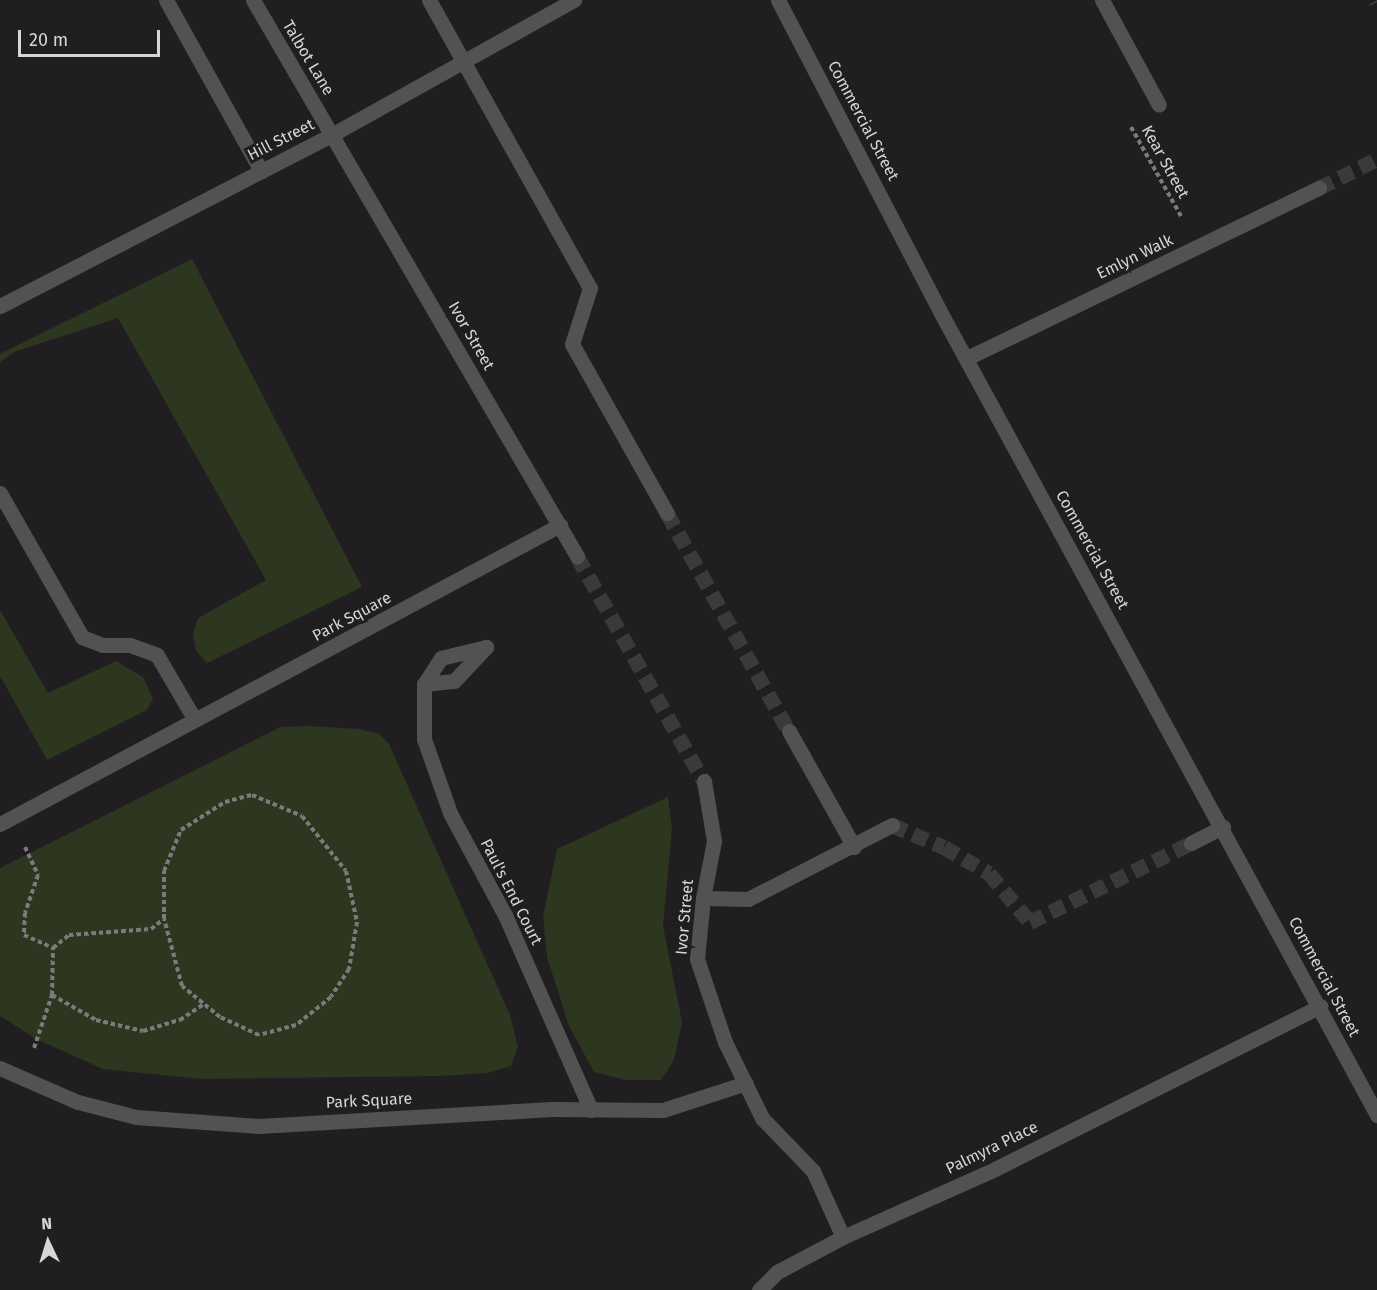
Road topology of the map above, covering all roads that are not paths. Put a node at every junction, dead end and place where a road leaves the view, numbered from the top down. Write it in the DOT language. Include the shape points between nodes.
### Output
graph roads {
  1 [pos="166,0"];
  2 [pos="253,0"];
  3 [pos="429,0"];
  4 [pos="574,0"];
  5 [pos="778,0"];
  6 [pos="1102,0"];
  7 [pos="463,61"];
  8 [pos="1159,105"];
  9 [pos="333,134"];
  10 [pos="261,171"];
  11 [pos="1319,188"];
  12 [pos="0,306"];
  13 [pos="967,358"];
  14 [pos="0,493"];
  15 [pos="667,513"];
  16 [pos="560,525"];
  17 [pos="577,556"];
  18 [pos="424,684"];
  19 [pos="195,720"];
  20 [pos="789,731"];
  21 [pos="704,781"];
  22 [pos="6,821"];
  23 [pos="892,825"];
  24 [pos="1223,826"];
  25 [pos="1191,843"];
  26 [pos="854,847"];
  27 [pos="703,898"];
  28 [pos="1320,1006"];
  29 [pos="0,1068"];
  30 [pos="746,1083"];
  31 [pos="591,1110"];
  32 [pos="1377,1115"];
  33 [pos="843,1237"];
  34 [pos="759,1290"];
  1 -- 10 [label="street"];
  2 -- 9 [label="street, Talbot Lane"];
  3 -- 7 [label="street"];
  4 -- 7 [label="street, Hill Street"];
  5 -- 13 [label="street, Commercial Street"];
  6 -- 8 [label="street"];
  7 -- 9 [label="street, Hill Street"];
  7 -- 15 [label="street" via="590,288 572,344"];
  9 -- 10 [label="street, Hill Street"];
  9 -- 16 [label="street, Ivor Street"];
  10 -- 12 [label="street, Hill Street"];
  11 -- 13 [label="street, Emlyn Walk"];
  13 -- 24 [label="street, Commercial Street"];
  14 -- 19 [label="street" via="82,637 103,645 130,645 157,655"];
  16 -- 17 [label="street, Ivor Street"];
  16 -- 19 [label="street, Park Square"];
  18 -- 18 [label="street" via="454,681 486,647 441,658"];
  18 -- 31 [label="street, Paul's End Court" via="424,739 450,813 506,915"];
  19 -- 22 [label="street, Park Square"];
  20 -- 26 [label="street"];
  21 -- 27 [label="street, Ivor Street" via="714,841"];
  23 -- 26 [label="street"];
  24 -- 25 [label="street"];
  24 -- 28 [label="street, Commercial Street"];
  26 -- 27 [label="street" via="748,899"];
  27 -- 30 [label="street, Ivor Street" via="698,959 725,1042"];
  28 -- 32 [label="street, Commercial Street"];
  28 -- 33 [label="street, Palmyra Place" via="995,1169"];
  29 -- 31 [label="street, Park Square" via="78,1102 136,1117 258,1126"];
  30 -- 31 [label="street, Park Square" via="663,1110"];
  30 -- 33 [label="street" via="762,1118 813,1171"];
  33 -- 34 [label="street, Palmyra Place" via="777,1272"];
}
